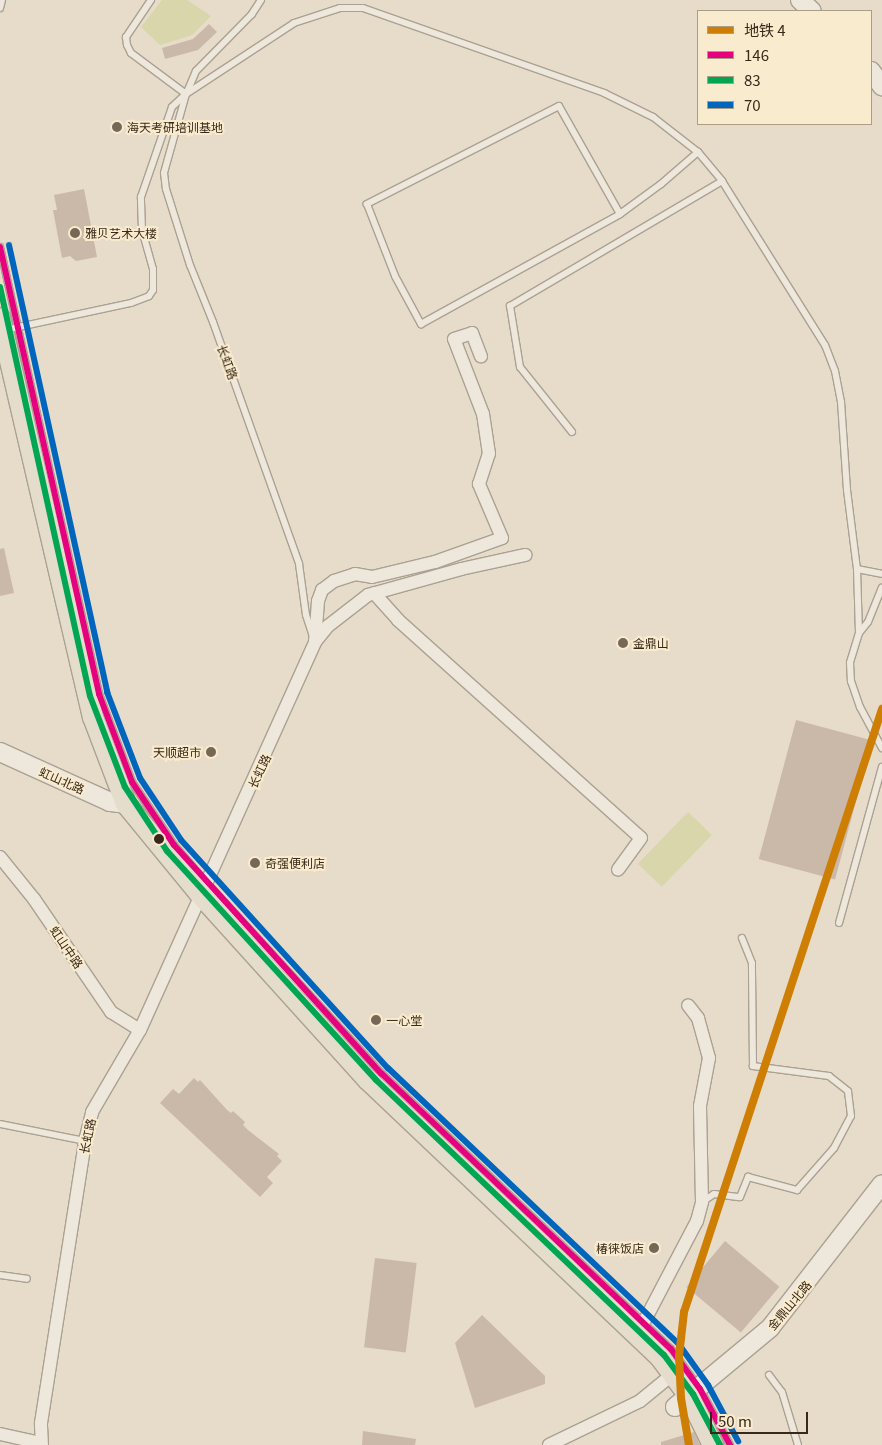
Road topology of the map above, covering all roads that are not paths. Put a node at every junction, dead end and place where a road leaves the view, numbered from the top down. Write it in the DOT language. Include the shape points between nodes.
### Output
graph roads {
  1 [pos="2,0"];
  2 [pos="151,0"];
  3 [pos="261,0"];
  4 [pos="800,0"];
  5 [pos="0,8"];
  6 [pos="811,10"];
  7 [pos="872,72"];
  8 [pos="882,86"];
  9 [pos="186,94"];
  10 [pos="698,152"];
  11 [pos="722,181"];
  12 [pos="620,214"];
  13 [pos="0,246"];
  14 [pos="6,325"];
  15 [pos="481,356"];
  16 [pos="572,432"];
  17 [pos="525,555"];
  18 [pos="857,569"];
  19 [pos="882,574"];
  20 [pos="882,588"];
  21 [pos="374,593"];
  22 [pos="859,633"];
  23 [pos="315,642"];
  24 [pos="882,748"];
  25 [pos="0,752"];
  26 [pos="882,767"];
  27 [pos="126,804"];
  28 [pos="0,857"];
  29 [pos="618,870"];
  30 [pos="202,887"];
  31 [pos="839,923"];
  32 [pos="742,938"];
  33 [pos="688,1005"];
  34 [pos="140,1030"];
  35 [pos="0,1124"];
  36 [pos="85,1141"];
  37 [pos="882,1184"];
  38 [pos="702,1202"];
  39 [pos="0,1275"];
  40 [pos="27,1279"];
  41 [pos="644,1320"];
  42 [pos="673,1374"];
  43 [pos="770,1375"];
  44 [pos="688,1397"];
  45 [pos="0,1434"];
  46 [pos="41,1444"];
  47 [pos="549,1445"];
  48 [pos="713,1445"];
  49 [pos="730,1445"];
  50 [pos="798,1445"];
  1 -- 5 [label="lane"];
  2 -- 9 [label="lane" via="126,37 127,45 131,53"];
  3 -- 9 [label="lane" via="252,14 196,71"];
  4 -- 6 [label="street"];
  7 -- 8 [label="street"];
  9 -- 10 [label="lane" via="294,23 340,8 363,8 604,93 654,117"];
  9 -- 14 [label="lane" via="172,107 141,197 142,230 154,269 153,290 149,296 140,301"];
  9 -- 23 [label="lane, 长虹路" via="164,173 166,189 190,265 214,322 300,564 306,615"];
  10 -- 11 [label="lane"];
  10 -- 12 [label="lane"];
  11 -- 16 [label="lane" via="510,306 520,367"];
  11 -- 18 [label="lane" via="825,345 835,371"];
  12 -- 12 [label="lane" via="559,106 367,204 395,276 421,324"];
  13 -- 14 [label="lane"];
  14 -- 27 [label="main road" via="92,717"];
  14 -- 30 [label="lane" via="113,737 132,782"];
  15 -- 23 [label="street" via="472,333 454,339 483,414 489,454 480,484 502,538 426,564 372,577 356,574 334,581 322,590 318,601"];
  17 -- 21 [label="street"];
  18 -- 19 [label="lane"];
  18 -- 22 [label="lane"];
  20 -- 22 [label="lane" via="868,622"];
  21 -- 23 [label="street" via="356,601"];
  21 -- 29 [label="street" via="398,620 641,838"];
  22 -- 24 [label="lane" via="850,663 852,681 860,707"];
  23 -- 30 [label="street, 长虹路" via="261,766"];
  25 -- 27 [label="street, 虹山北路" via="110,802"];
  26 -- 31 [label="lane"];
  27 -- 30 [label="main road"];
  28 -- 34 [label="street, 虹山中路" via="34,899 111,1012"];
  30 -- 34 [label="street, 长虹路"];
  30 -- 41 [label="lane" via="382,1074"];
  30 -- 42 [label="main road" via="368,1080 637,1332"];
  32 -- 38 [label="lane" via="752,963 753,1066 828,1076 848,1091 851,1116 834,1148 796,1190 748,1177 740,1197 714,1194"];
  33 -- 38 [label="street" via="701,1025 709,1058 700,1106"];
  34 -- 36 [label="street, 长虹路" via="92,1112"];
  35 -- 36 [label="lane"];
  36 -- 46 [label="street, 长虹路" via="41,1423"];
  37 -- 44 [label="street, 金鼎山北路" via="770,1328"];
  38 -- 41 [label="street" via="697,1222"];
  39 -- 40 [label="lane"];
  41 -- 44 [label="lane" via="671,1349"];
  42 -- 44 [label="main road"];
  42 -- 47 [label="street" via="626,1409"];
  43 -- 50 [label="lane" via="782,1392"];
  44 -- 48 [label="main road"];
  44 -- 49 [label="lane"];
  45 -- 46 [label="street"];
}
